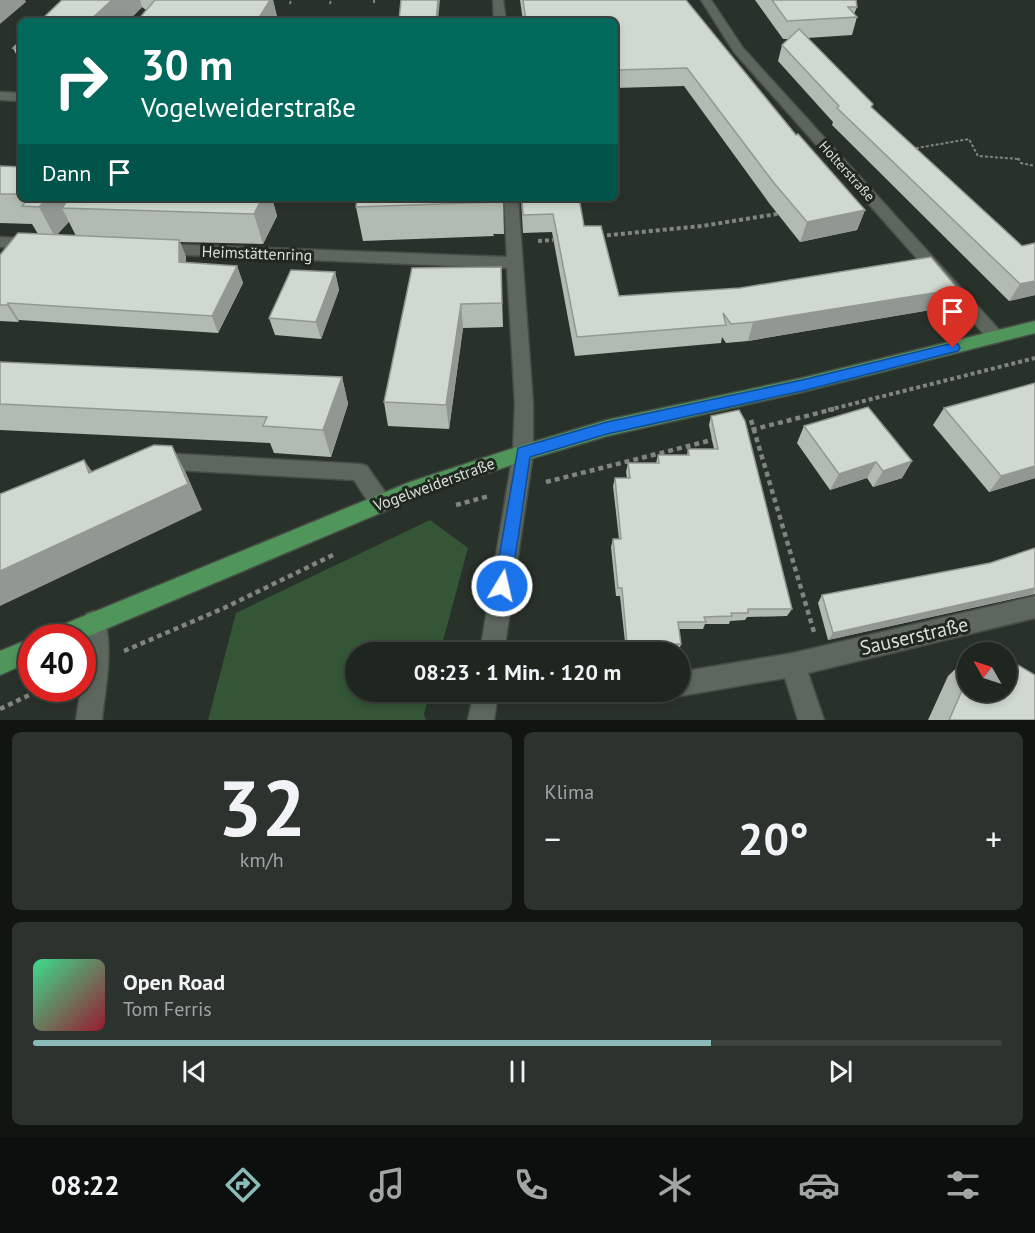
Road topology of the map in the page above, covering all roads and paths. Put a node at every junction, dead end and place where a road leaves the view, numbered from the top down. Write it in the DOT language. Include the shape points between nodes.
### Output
graph roads {
  1 [pos="291,0"];
  2 [pos="498,0"];
  3 [pos="706,0"];
  4 [pos="290,4"];
  5 [pos="500,18"];
  6 [pos="0,96"];
  7 [pos="18,97"];
  8 [pos="908,150"];
  9 [pos="1035,166"];
  10 [pos="511,201"];
  11 [pos="793,210"];
  12 [pos="592,236"];
  13 [pos="0,242"];
  14 [pos="50,245"];
  15 [pos="143,248"];
  16 [pos="515,264"];
  17 [pos="1035,327"];
  18 [pos="996,337"];
  19 [pos="1035,358"];
  20 [pos="744,398"];
  21 [pos="754,429"];
  22 [pos="734,434"];
  23 [pos="723,437"];
  24 [pos="524,453"];
  25 [pos="140,460"];
  26 [pos="518,489"];
  27 [pos="382,502"];
  28 [pos="454,505"];
  29 [pos="339,552"];
  30 [pos="1035,607"];
  31 [pos="94,622"];
  32 [pos="90,624"];
  33 [pos="494,642"];
  34 [pos="18,655"];
  35 [pos="822,658"];
  36 [pos="0,663"];
  37 [pos="96,664"];
  38 [pos="793,665"];
  39 [pos="690,682"];
  40 [pos="18,700"];
  41 [pos="91,702"];
  42 [pos="484,702"];
  43 [pos="0,709"];
  44 [pos="88,720"];
  45 [pos="481,720"];
  46 [pos="811,720"];
  1 -- 4 [label="path"];
  2 -- 5 [label="street"];
  3 -- 18 [label="street, Holterstraße" via="738,50"];
  6 -- 7 [label="street"];
  8 -- 9 [label="path" via="969,139 978,156 1018,158 1021,163"];
  10 -- 16 [label="street"];
  11 -- 12 [label="path" via="702,226"];
  13 -- 14 [label="street"];
  15 -- 16 [label="street, Heimstättenring"];
  16 -- 24 [label="street"];
  17 -- 18 [label="main road, Vogelweiderstraße"];
  18 -- 20 [label="main road, Vogelweiderstraße"];
  19 -- 21 [label="path"];
  20 -- 21 [label="path"];
  20 -- 24 [label="main road, Vogelweiderstraße" via="607,428"];
  21 -- 22 [label="path"];
  21 -- 35 [label="path"];
  23 -- 26 [label="path"];
  24 -- 26 [label="street"];
  24 -- 27 [label="main road, Vogelweiderstraße"];
  25 -- 27 [label="street" via="360,472"];
  26 -- 28 [label="path"];
  26 -- 33 [label="street"];
  27 -- 31 [label="main road, Vogelweiderstraße"];
  29 -- 37 [label="path"];
  30 -- 35 [label="street, Sauserstraße"];
  31 -- 32 [label="main road, Vogelweiderstraße"];
  34 -- 36 [label="main road"];
  35 -- 38 [label="street, Sauserstraße"];
  38 -- 39 [label="street, Sauserstraße"];
  38 -- 46 [label="street"];
  40 -- 43 [label="path"];
  41 -- 44 [label="street"];
  42 -- 45 [label="street"];
}
